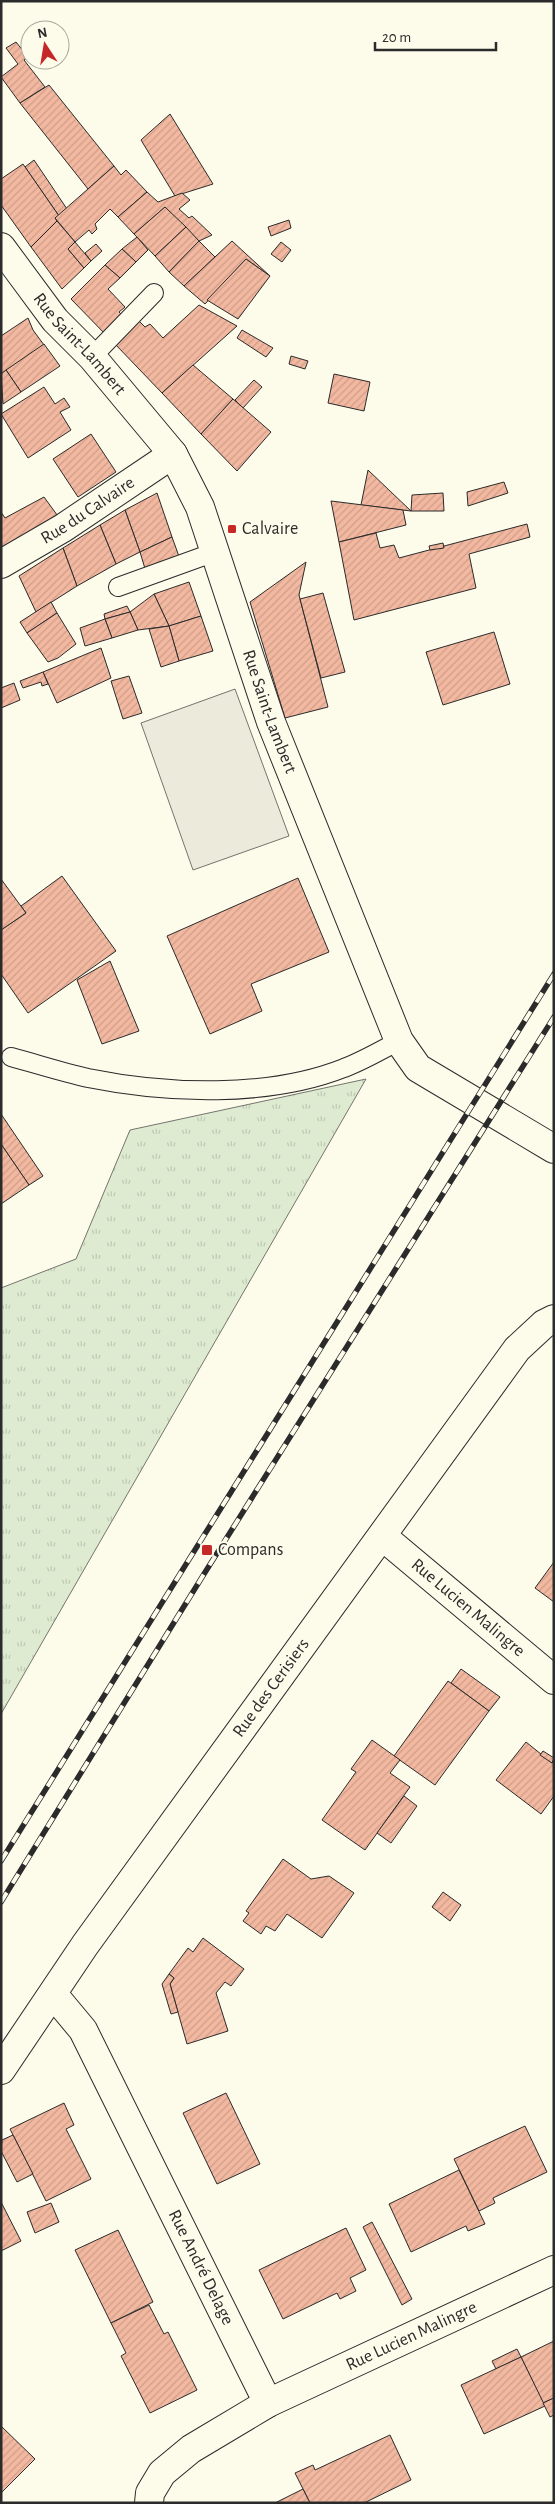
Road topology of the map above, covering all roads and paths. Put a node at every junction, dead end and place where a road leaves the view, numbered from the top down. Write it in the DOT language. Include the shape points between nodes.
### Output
graph roads {
  1 [pos="1,247"];
  2 [pos="154,293"];
  3 [pos="92,357"];
  4 [pos="173,454"];
  5 [pos="215,552"];
  6 [pos="1,564"];
  7 [pos="118,587"];
  8 [pos="399,1041"];
  9 [pos="11,1057"];
  10 [pos="554,1150"];
  11 [pos="554,1319"];
  12 [pos="382,1536"];
  13 [pos="554,1680"];
  14 [pos="52,1994"];
  15 [pos="1,2070"];
  16 [pos="554,2270"];
  17 [pos="268,2403"];
  18 [pos="149,2503"];
  1 -- 3 [label="street, Rue Saint-Lambert" via="55,320"];
  2 -- 3 [label="lane"];
  3 -- 4 [label="street, Rue Saint-Lambert"];
  4 -- 5 [label="street, Rue Saint-Lambert" via="200,507"];
  4 -- 6 [label="street, Rue du Calvaire" via="64,528"];
  5 -- 7 [label="lane"];
  5 -- 8 [label="street, Rue Saint-Lambert" via="271,722"];
  8 -- 9 [label="lane" via="344,1068 288,1084 228,1090 165,1088 89,1078"];
  8 -- 10 [label="street, Rue Saint-Lambert" via="418,1068"];
  11 -- 12 [label="street, Rue des Cerisiers" via="517,1349"];
  12 -- 13 [label="street, Rue Lucien Malingre"];
  12 -- 14 [label="street, Rue des Cerisiers"];
  14 -- 15 [label="street, Rue des Cerisiers"];
  14 -- 17 [label="street, Rue André Delage" via="83,2030"];
  16 -- 17 [label="street, Rue Lucien Malingre"];
  17 -- 18 [label="street" via="176,2461 162,2473 150,2493"];
}
